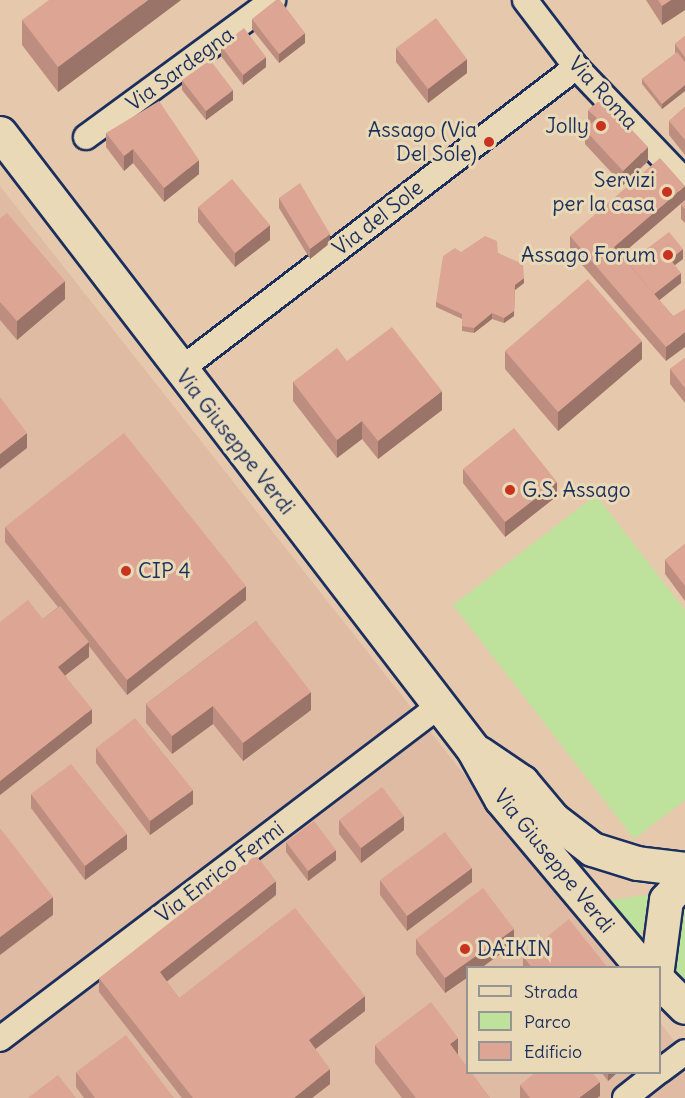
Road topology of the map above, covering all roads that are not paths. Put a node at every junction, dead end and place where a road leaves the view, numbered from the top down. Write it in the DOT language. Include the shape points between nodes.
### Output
graph roads {
  1 [pos="273,0"];
  2 [pos="525,0"];
  3 [pos="576,67"];
  4 [pos="0,133"];
  5 [pos="86,137"];
  6 [pos="685,181"];
  7 [pos="180,370"];
  8 [pos="439,706"];
  9 [pos="472,749"];
  10 [pos="685,869"];
  11 [pos="685,878"];
  12 [pos="642,966"];
  13 [pos="657,966"];
  14 [pos="0,1039"];
  15 [pos="685,1052"];
  16 [pos="661,1070"];
  17 [pos="656,1074"];
  18 [pos="625,1098"];
  1 -- 5 [label="street, Via Sardegna"];
  2 -- 3 [label="street, Via Roma"];
  3 -- 6 [label="street, Via Roma"];
  3 -- 7 [label="street, Via del Sole"];
  4 -- 7 [label="main road, Via Giuseppe Verdi"];
  7 -- 8 [label="main road, Via Giuseppe Verdi"];
  8 -- 9 [label="main road, Via Giuseppe Verdi"];
  8 -- 14 [label="street, Via Enrico Fermi"];
  9 -- 10 [label="main road, Via Giuseppe Verdi" via="522,782 553,819 592,849 637,863"];
  9 -- 12 [label="main road, Via Giuseppe Verdi" via="501,799"];
  11 -- 13 [label="main road" via="666,900"];
  15 -- 16 [label="street"];
  17 -- 18 [label="street"];
}
